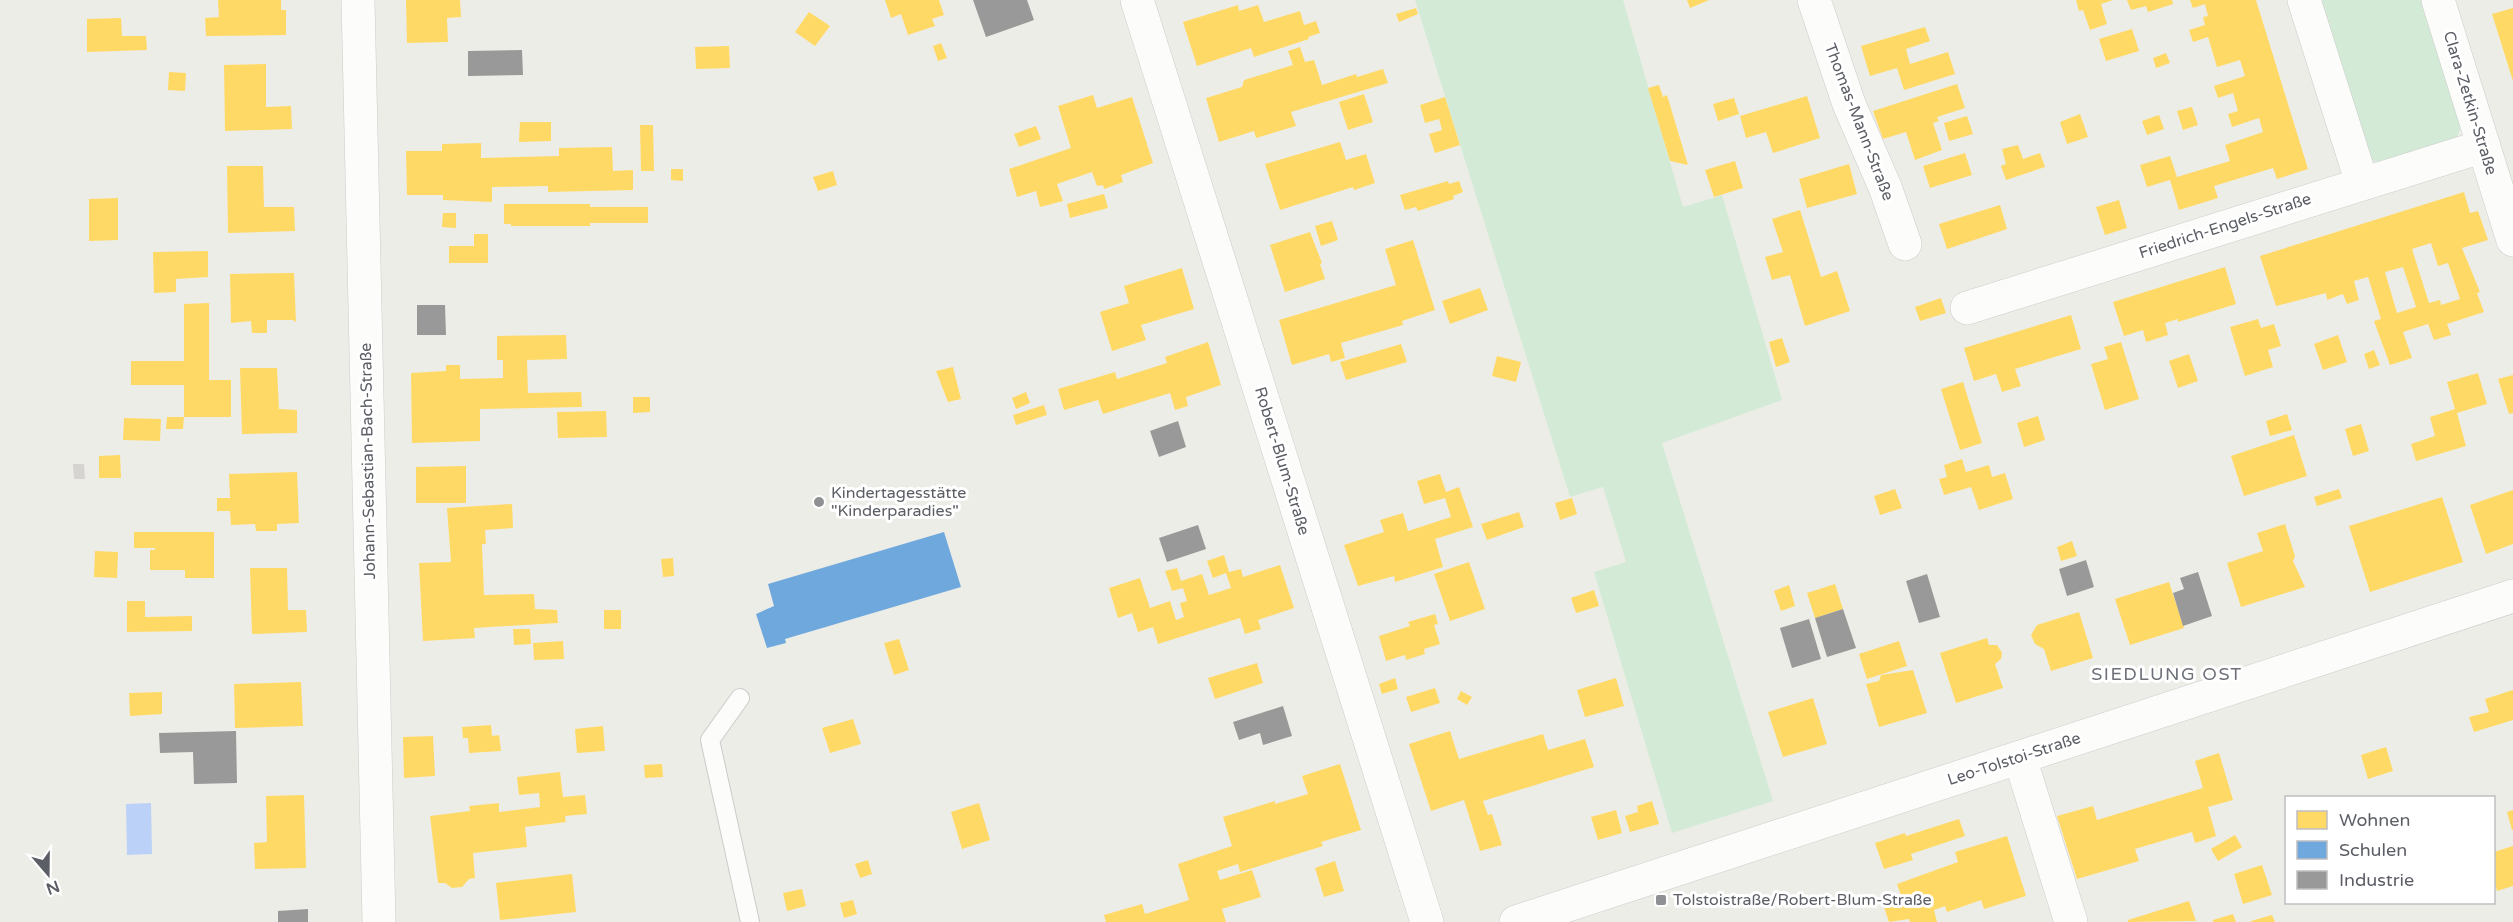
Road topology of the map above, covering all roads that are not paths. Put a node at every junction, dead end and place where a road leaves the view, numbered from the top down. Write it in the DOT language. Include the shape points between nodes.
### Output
graph roads {
  1 [pos="358,0"];
  2 [pos="1137,0"];
  3 [pos="1814,0"];
  4 [pos="2304,0"];
  5 [pos="2438,0"];
  6 [pos="2484,146"];
  7 [pos="2362,183"];
  8 [pos="2513,240"];
  9 [pos="1905,244"];
  10 [pos="1967,308"];
  11 [pos="2513,596"];
  12 [pos="740,698"];
  13 [pos="2020,758"];
  14 [pos="379,922"];
  15 [pos="750,922"];
  16 [pos="1427,922"];
  17 [pos="1516,922"];
  18 [pos="2071,922"];
  1 -- 14 [label="street, Johann-Sebastian-Bach-Straße"];
  2 -- 16 [label="street, Robert-Blum-Straße"];
  3 -- 9 [label="street, Thomas-Mann-Straße" via="1849,104"];
  4 -- 7 [label="street"];
  5 -- 6 [label="street, Clara-Zetkin-Straße"];
  6 -- 7 [label="street, Friedrich-Engels-Straße"];
  6 -- 8 [label="street, Clara-Zetkin-Straße"];
  7 -- 10 [label="street, Friedrich-Engels-Straße"];
  11 -- 13 [label="street, Leo-Tolstoi-Straße"];
  12 -- 15 [label="lane" via="710,740"];
  13 -- 17 [label="street, Leo-Tolstoi-Straße"];
  13 -- 18 [label="street"];
}
